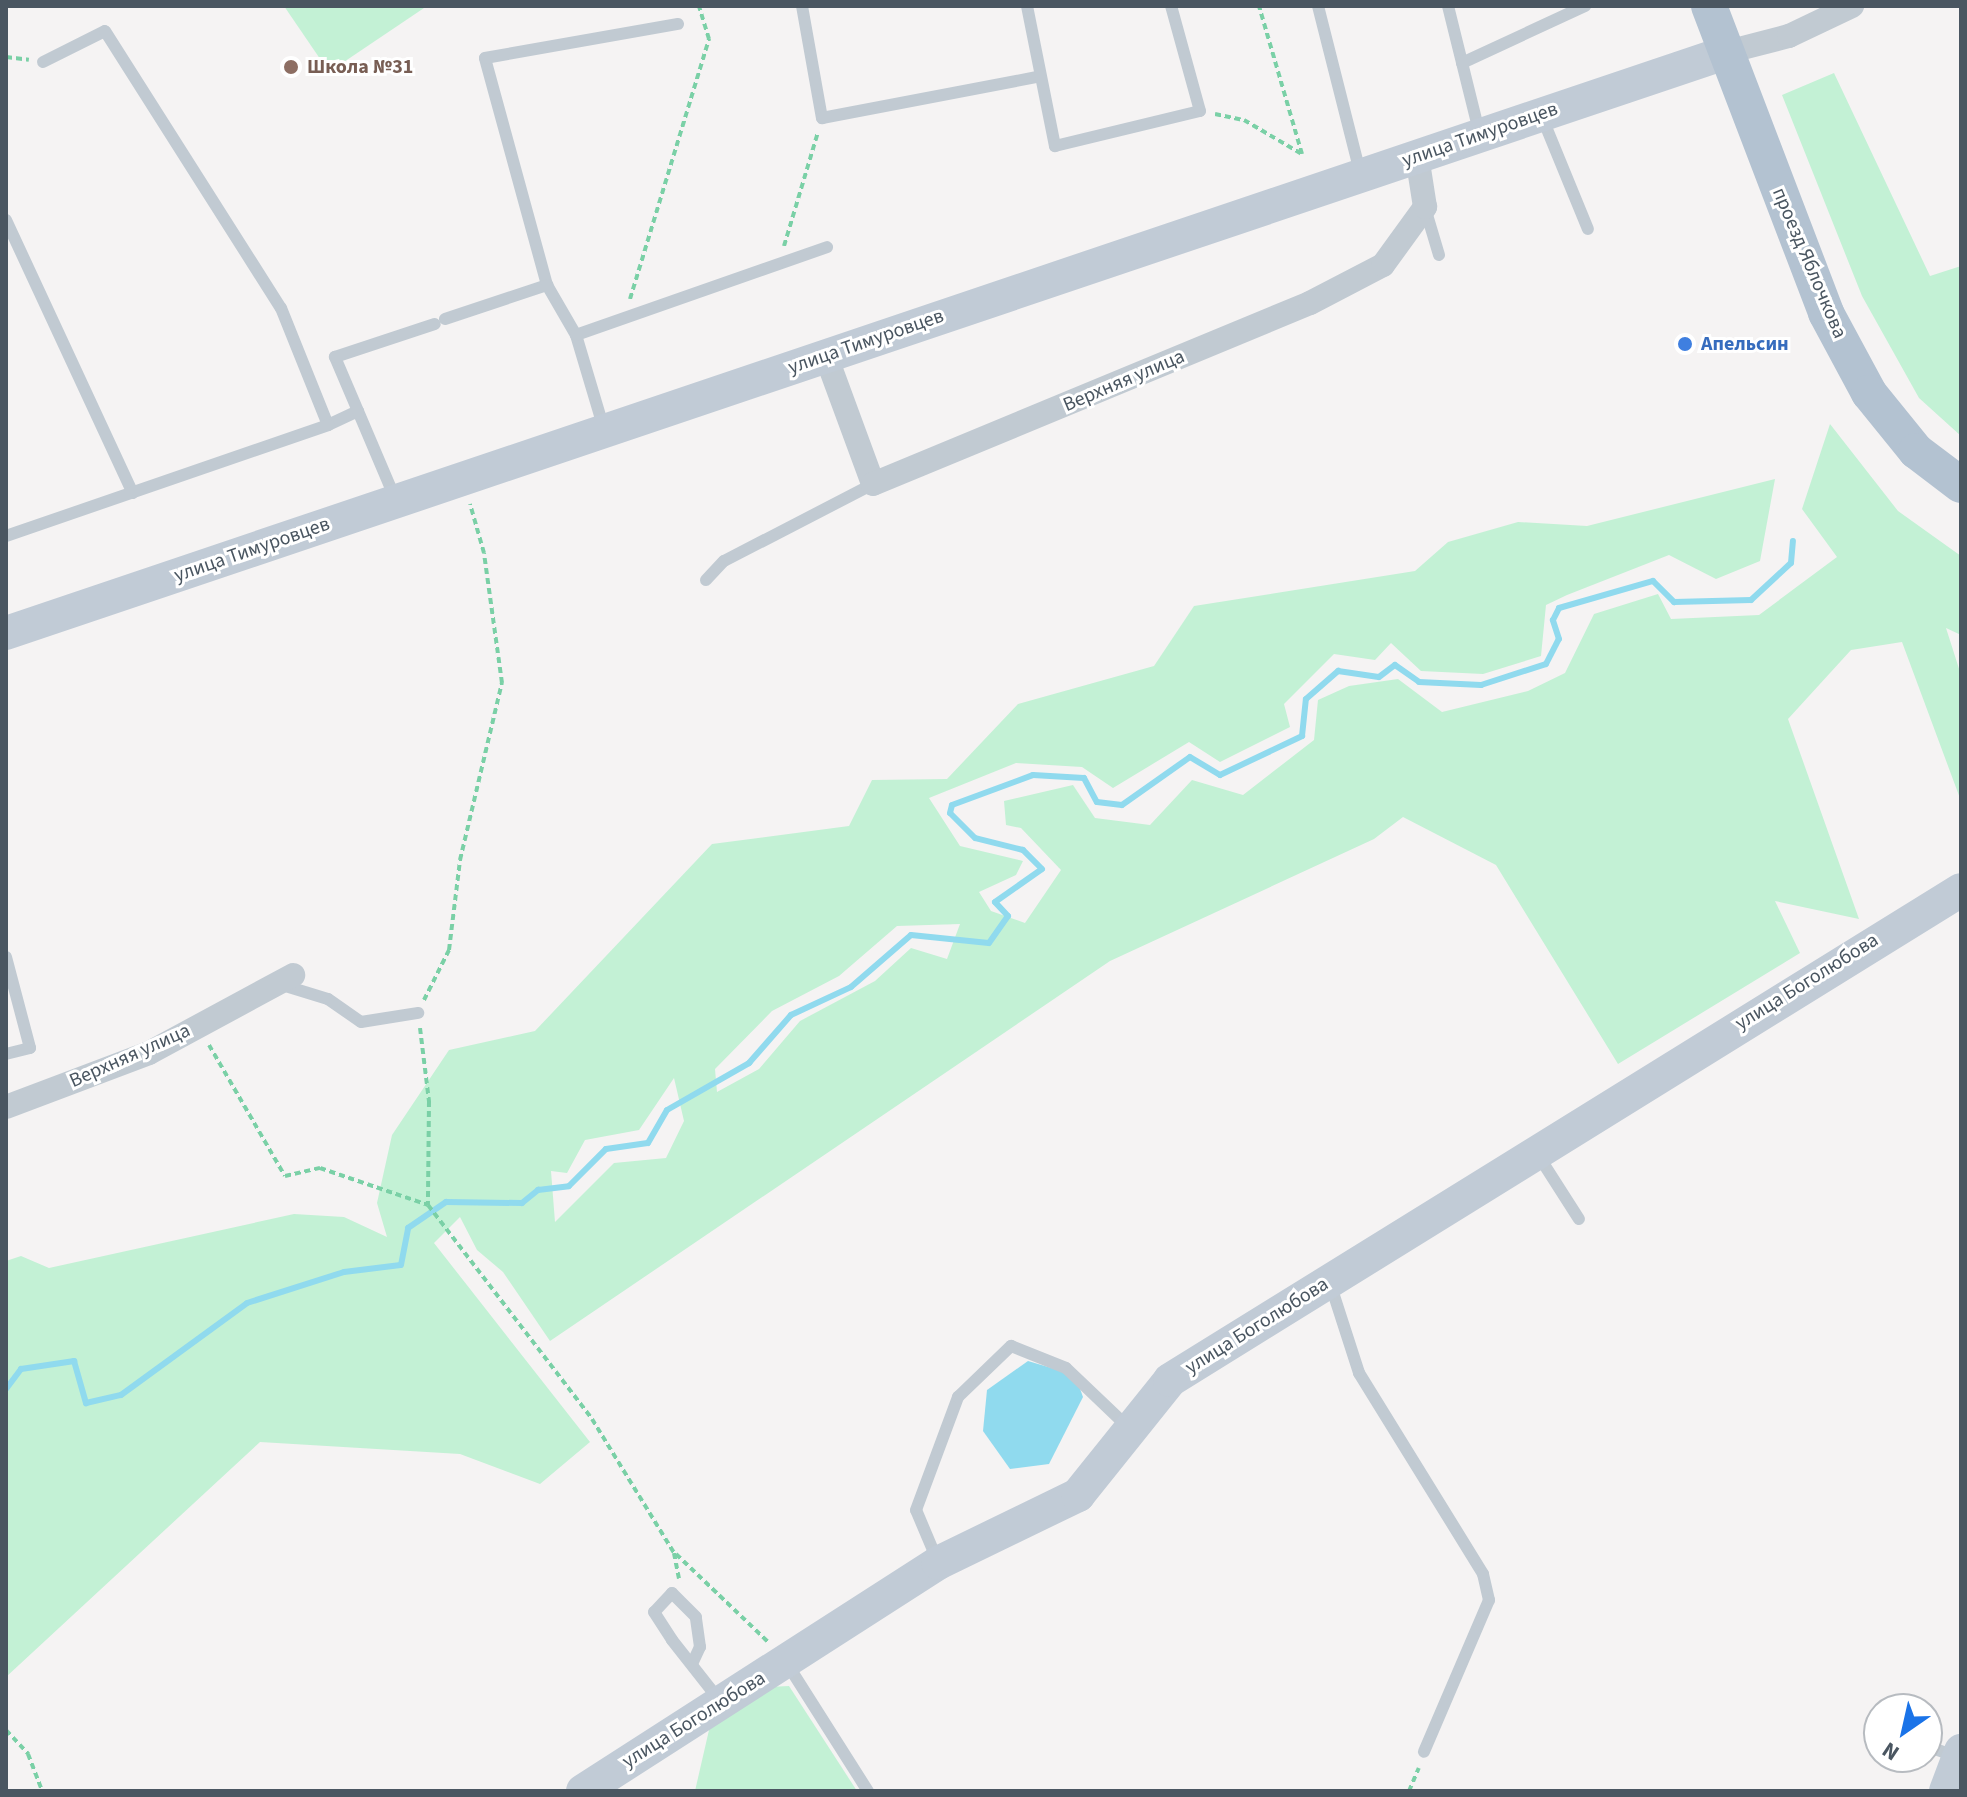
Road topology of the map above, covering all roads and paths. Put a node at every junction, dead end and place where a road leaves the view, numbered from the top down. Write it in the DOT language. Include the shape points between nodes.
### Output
graph roads {
  1 [pos="699,6"];
  2 [pos="802,6"];
  3 [pos="1027,6"];
  4 [pos="1171,6"];
  5 [pos="1259,6"];
  6 [pos="1318,6"];
  7 [pos="1448,6"];
  8 [pos="1585,6"];
  9 [pos="1709,6"];
  10 [pos="1852,6"];
  11 [pos="678,24"];
  12 [pos="1727,52"];
  13 [pos="6,57"];
  14 [pos="43,62"];
  15 [pos="1462,63"];
  16 [pos="1037,77"];
  17 [pos="1200,111"];
  18 [pos="1541,114"];
  19 [pos="822,118"];
  20 [pos="1480,135"];
  21 [pos="1417,156"];
  22 [pos="1361,175"];
  23 [pos="1425,207"];
  24 [pos="6,220"];
  25 [pos="1588,229"];
  26 [pos="827,247"];
  27 [pos="1439,255"];
  28 [pos="779,264"];
  29 [pos="547,285"];
  30 [pos="624,318"];
  31 [pos="576,335"];
  32 [pos="826,356"];
  33 [pos="358,411"];
  34 [pos="328,425"];
  35 [pos="605,431"];
  36 [pos="462,479"];
  37 [pos="873,484"];
  38 [pos="1961,485"];
  39 [pos="133,493"];
  40 [pos="397,501"];
  41 [pos="6,536"];
  42 [pos="706,580"];
  43 [pos="7,623"];
  44 [pos="1961,890"];
  45 [pos="6,957"];
  46 [pos="285,979"];
  47 [pos="418,1013"];
  48 [pos="198,1026"];
  49 [pos="6,1054"];
  50 [pos="6,1107"];
  51 [pos="1536,1152"];
  52 [pos="428,1205"];
  53 [pos="1579,1219"];
  54 [pos="1329,1281"];
  55 [pos="1128,1427"];
  56 [pos="674,1553"];
  57 [pos="938,1563"];
  58 [pos="682,1597"];
  59 [pos="784,1660"];
  60 [pos="692,1664"];
  61 [pos="720,1701"];
  62 [pos="6,1730"];
  63 [pos="1424,1752"];
  64 [pos="1960,1754"];
  65 [pos="42,1791"];
  66 [pos="583,1791"];
  67 [pos="868,1791"];
  68 [pos="1409,1791"];
  69 [pos="1946,1791"];
  1 -- 30 [label="path" via="709,39"];
  2 -- 19 [label="lane"];
  3 -- 16 [label="lane"];
  4 -- 17 [label="lane"];
  5 -- 17 [label="path" via="1302,154 1244,120"];
  6 -- 22 [label="lane"];
  7 -- 15 [label="lane"];
  8 -- 15 [label="lane"];
  9 -- 12 [label="main road, проезд Яблочкова"];
  10 -- 12 [label="street" via="1789,36"];
  11 -- 29 [label="lane" via="485,58"];
  12 -- 18 [label="street, улица Тимуровцев"];
  12 -- 38 [label="main road, проезд Яблочкова" via="1840,340 1869,393 1916,451"];
  13 -- 14 [label="path"];
  14 -- 34 [label="lane" via="105,31 281,308"];
  15 -- 20 [label="lane"];
  16 -- 17 [label="lane" via="1055,146"];
  16 -- 19 [label="lane"];
  18 -- 20 [label="street, улица Тимуровцев"];
  18 -- 25 [label="lane"];
  19 -- 28 [label="path"];
  20 -- 21 [label="street, улица Тимуровцев"];
  21 -- 22 [label="street, улица Тимуровцев"];
  21 -- 23 [label="street"];
  22 -- 32 [label="street, улица Тимуровцев"];
  23 -- 27 [label="lane"];
  23 -- 37 [label="street, Верхняя улица" via="1383,265 1310,303"];
  24 -- 39 [label="lane"];
  26 -- 28 [label="lane"];
  28 -- 30 [label="lane"];
  29 -- 31 [label="lane"];
  29 -- 33 [label="lane" via="335,357"];
  30 -- 31 [label="lane"];
  31 -- 35 [label="lane"];
  32 -- 35 [label="street, улица Тимуровцев"];
  32 -- 37 [label="street"];
  33 -- 34 [label="lane"];
  33 -- 40 [label="lane"];
  34 -- 39 [label="lane"];
  35 -- 36 [label="street, улица Тимуровцев"];
  36 -- 40 [label="street, улица Тимуровцев"];
  36 -- 47 [label="path" via="484,553 502,683 460,860 449,950"];
  37 -- 42 [label="lane" via="724,561"];
  39 -- 41 [label="lane"];
  40 -- 43 [label="street, улица Тимуровцев"];
  44 -- 51 [label="street, улица Боголюбова"];
  45 -- 49 [label="lane" via="30,1048"];
  46 -- 47 [label="lane" via="361,1022"];
  46 -- 48 [label="street, Верхняя улица"];
  47 -- 52 [label="path" via="429,1101"];
  48 -- 50 [label="street, Верхняя улица"];
  48 -- 52 [label="path" via="285,1176 320,1168"];
  51 -- 53 [label="lane"];
  51 -- 54 [label="street, улица Боголюбова"];
  52 -- 56 [label="path" via="592,1419"];
  54 -- 55 [label="street, улица Боголюбова" via="1170,1380"];
  54 -- 63 [label="lane" via="1359,1373 1483,1574 1489,1600"];
  55 -- 57 [label="street, улица Боголюбова" via="1078,1495"];
  55 -- 57 [label="lane" via="1066,1368 1011,1346 958,1397 916,1510"];
  56 -- 58 [label="path"];
  56 -- 59 [label="path"];
  57 -- 59 [label="street, улица Боголюбова"];
  58 -- 60 [label="lane" via="696,1617 700,1647"];
  58 -- 60 [label="lane" via="672,1593 654,1612"];
  59 -- 61 [label="street, улица Боголюбова"];
  59 -- 67 [label="lane"];
  60 -- 61 [label="lane"];
  61 -- 66 [label="street, улица Боголюбова"];
  62 -- 65 [label="path" via="28,1754"];
  63 -- 68 [label="path"];
  64 -- 69 [label="street"];
}
